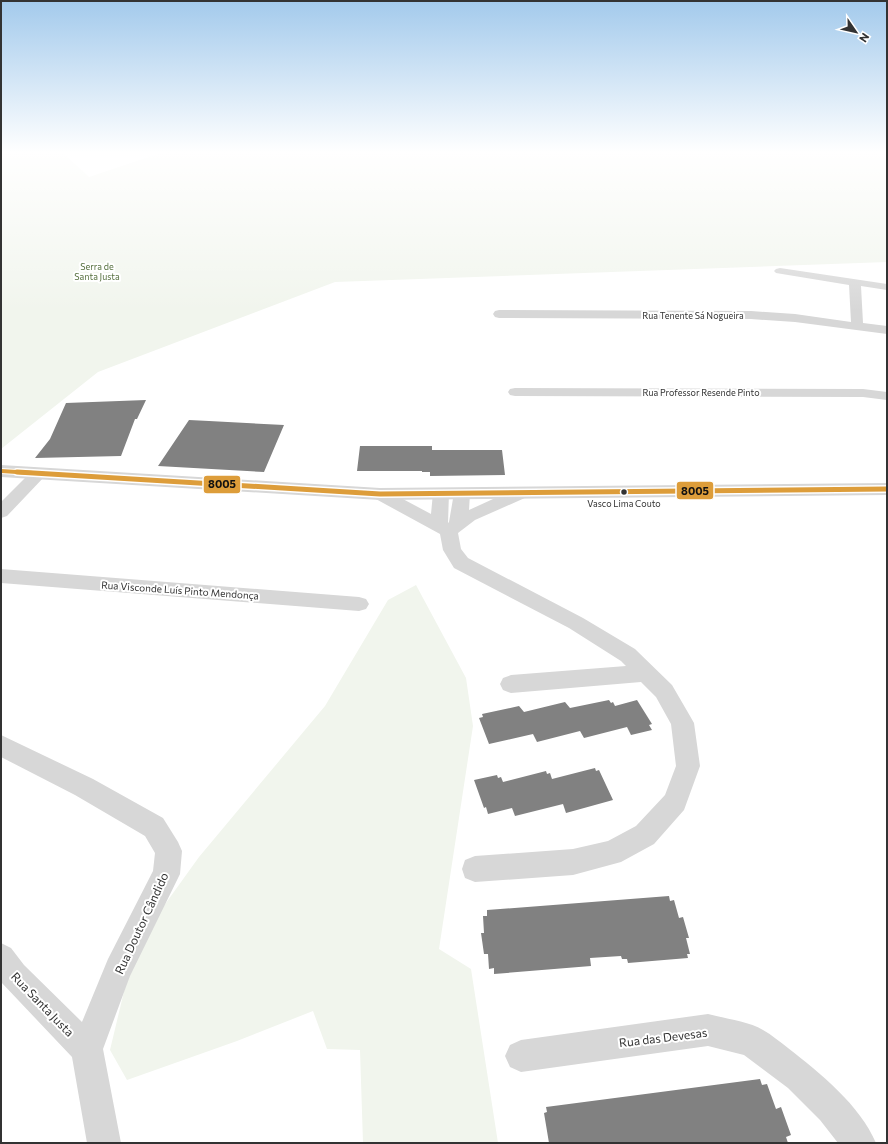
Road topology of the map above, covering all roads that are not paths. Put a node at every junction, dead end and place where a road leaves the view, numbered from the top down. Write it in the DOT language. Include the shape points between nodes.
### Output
graph roads {
  1 [pos="780,271"];
  2 [pos="855,283"];
  3 [pos="887,287"];
  4 [pos="499,314"];
  5 [pos="857,326"];
  6 [pos="887,330"];
  7 [pos="515,392"];
  8 [pos="887,396"];
  9 [pos="1,471"];
  10 [pos="39,473"];
  11 [pos="887,489"];
  12 [pos="441,493"];
  13 [pos="462,493"];
  14 [pos="521,493"];
  15 [pos="380,494"];
  16 [pos="1,512"];
  17 [pos="449,526"];
  18 [pos="1,576"];
  19 [pos="359,604"];
  20 [pos="645,672"];
  21 [pos="512,684"];
  22 [pos="1,745"];
  23 [pos="475,869"];
  24 [pos="1,958"];
  25 [pos="87,1049"];
  26 [pos="521,1056"];
  27 [pos="104,1143"];
  28 [pos="859,1143"];
  1 -- 2 [label="street"];
  2 -- 3 [label="street"];
  2 -- 5 [label="street"];
  4 -- 5 [label="street, Rua Tenente Sá Nogueira" via="751,315"];
  5 -- 6 [label="street, Rua Tenente Sá Nogueira"];
  7 -- 8 [label="street, Rua Professor Resende Pinto" via="863,392"];
  9 -- 10 [label="street"];
  10 -- 15 [label="street"];
  10 -- 16 [label="street"];
  11 -- 14 [label="street"];
  12 -- 13 [label="street"];
  12 -- 15 [label="street"];
  12 -- 17 [label="street"];
  13 -- 14 [label="street"];
  13 -- 17 [label="street"];
  14 -- 17 [label="street"];
  15 -- 17 [label="street"];
  17 -- 20 [label="street" via="452,550 461,563 576,623 628,655"];
  18 -- 19 [label="street, Rua Visconde Luís Pinto Mendonça"];
  20 -- 21 [label="street"];
  20 -- 23 [label="street" via="664,691 682,723 688,766 675,802 645,835 612,853 573,862"];
  22 -- 25 [label="street, Rua Doutor Cândido" via="84,787 154,827 169,851 166,874 118,969"];
  24 -- 25 [label="street, Rua Santa Justa" via="14,975"];
  25 -- 27 [label="street"];
  26 -- 28 [label="street, Rua das Devesas" via="708,1030 752,1041 799,1077 832,1108"];
}
